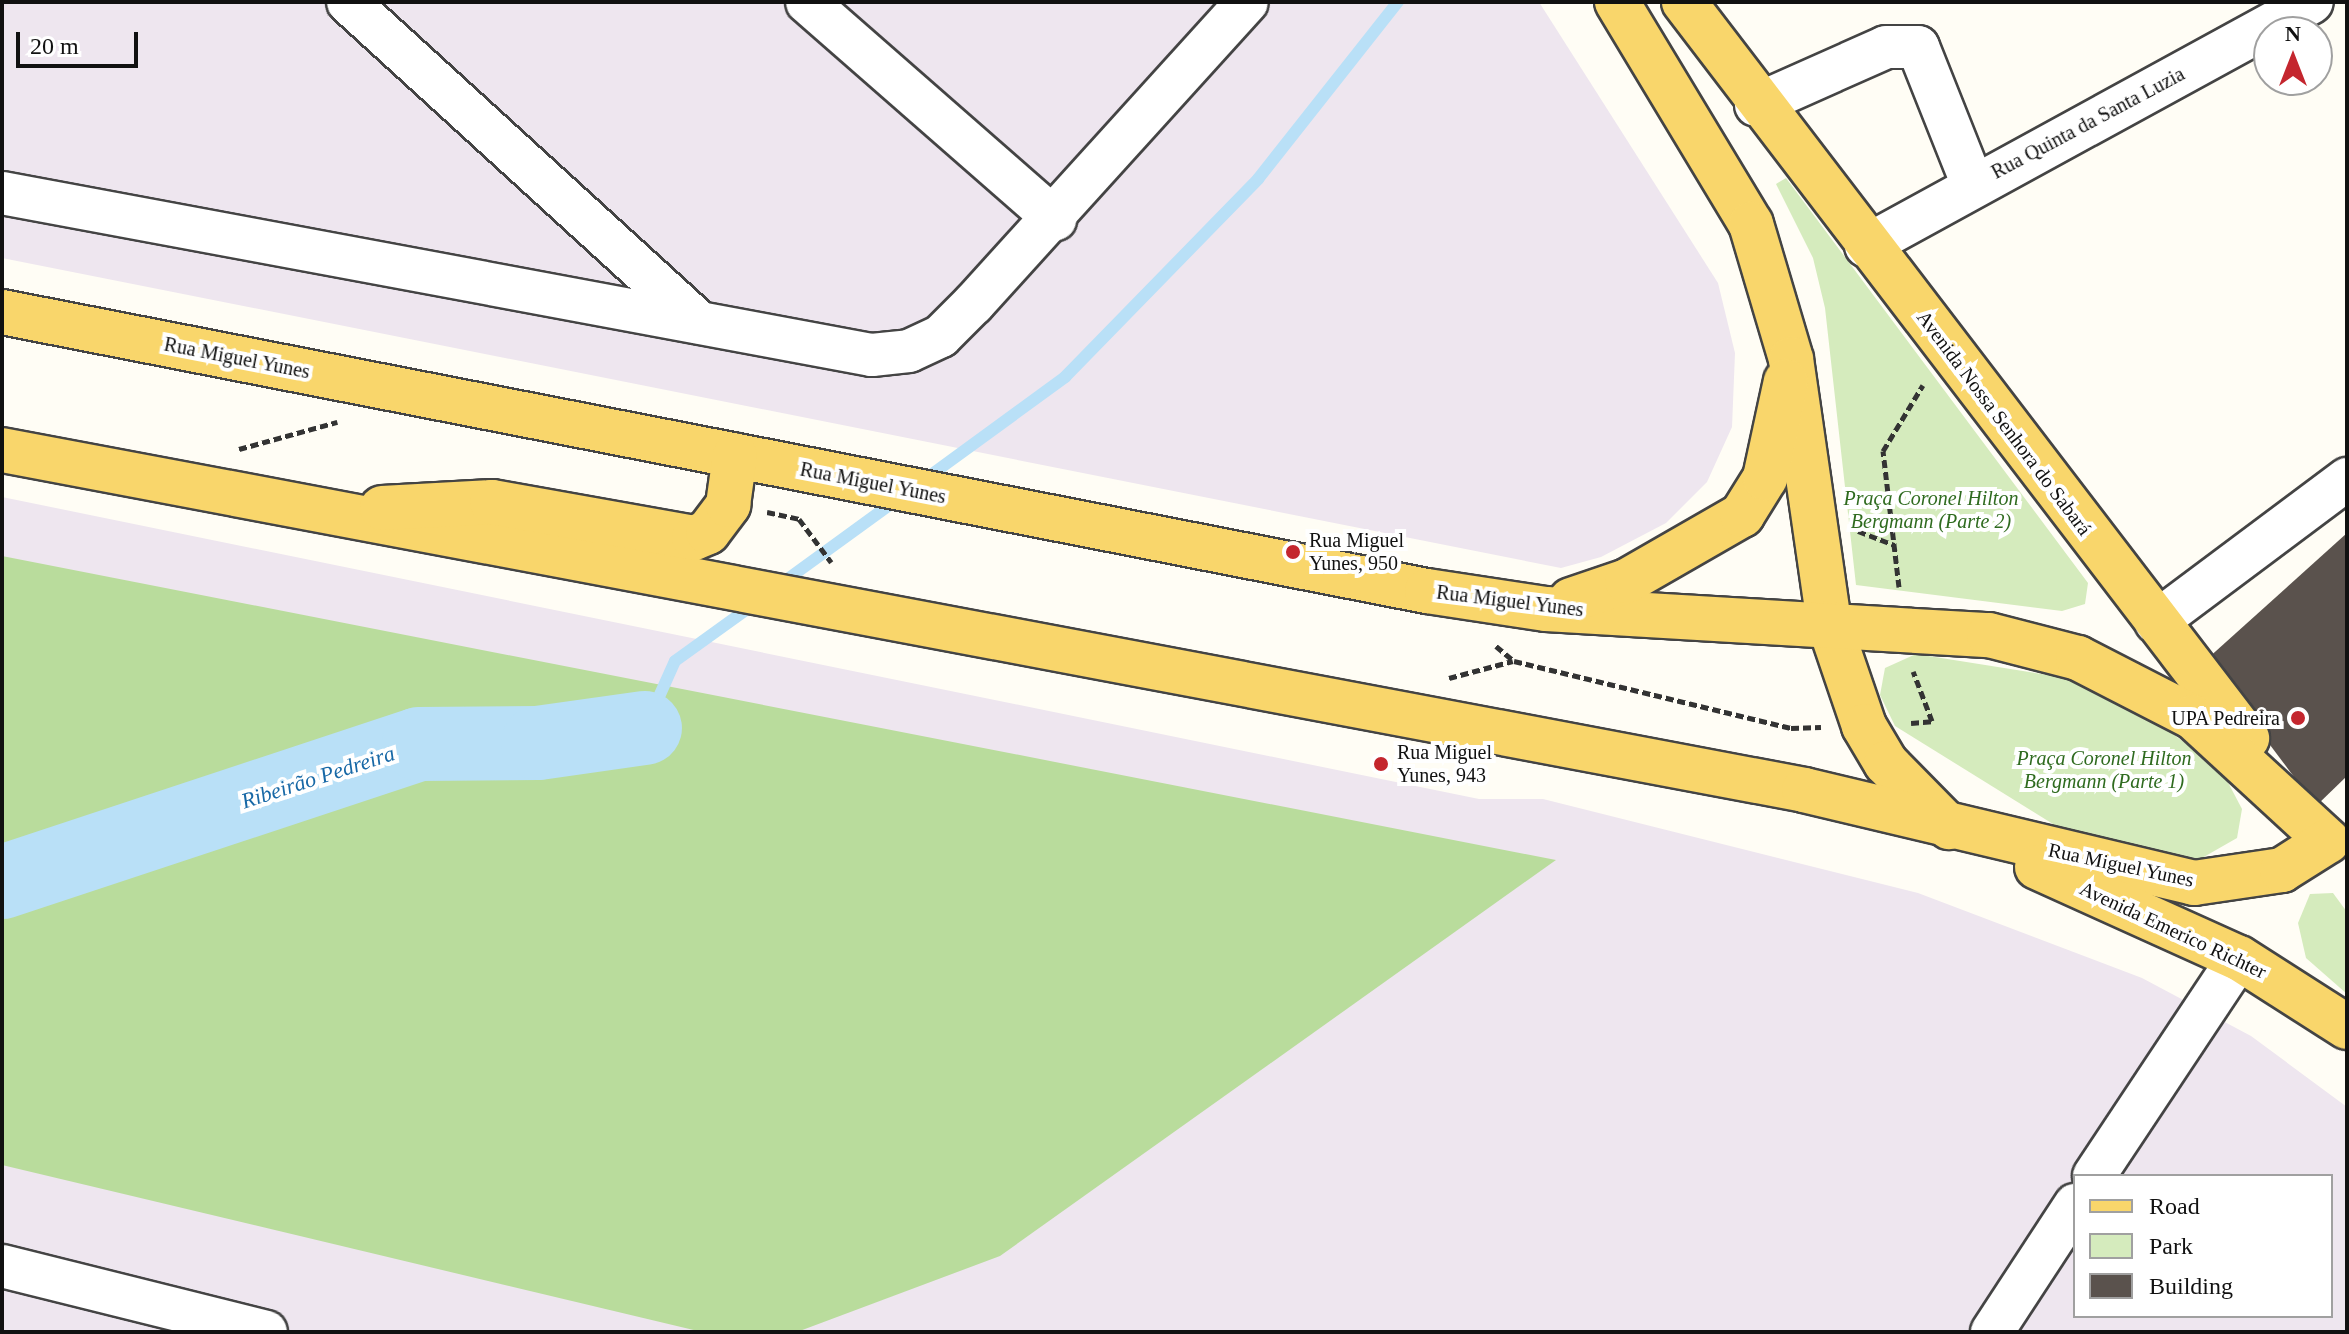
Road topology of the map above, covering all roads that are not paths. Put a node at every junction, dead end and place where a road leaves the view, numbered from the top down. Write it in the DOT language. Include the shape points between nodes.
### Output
graph roads {
  1 [pos="348,2"];
  2 [pos="807,2"];
  3 [pos="1247,2"];
  4 [pos="1617,2"];
  5 [pos="1684,2"];
  6 [pos="2312,2"];
  7 [pos="1756,105"];
  8 [pos="1973,185"];
  9 [pos="2,193"];
  10 [pos="1055,219"];
  11 [pos="1866,246"];
  12 [pos="2,312"];
  13 [pos="699,322"];
  14 [pos="1791,359"];
  15 [pos="2,450"];
  16 [pos="735,455"];
  17 [pos="2347,479"];
  18 [pos="324,513"];
  19 [pos="1546,609"];
  20 [pos="2156,622"];
  21 [pos="1829,623"];
  22 [pos="1948,827"];
  23 [pos="2341,845"];
  24 [pos="2239,958"];
  25 [pos="2347,1027"];
  26 [pos="2095,1174"];
  27 [pos="2073,1208"];
  28 [pos="2,1266"];
  29 [pos="266,1332"];
  30 [pos="1992,1332"];
  1 -- 13 [label="street"];
  2 -- 10 [label="street"];
  3 -- 10 [label="street"];
  4 -- 14 [label="main road" via="1751,224"];
  5 -- 7 [label="main road, Avenida Nossa Senhora do Sabará"];
  6 -- 8 [label="street, Rua Quinta da Santa Luzia"];
  7 -- 8 [label="street" via="1886,47 1918,47"];
  7 -- 11 [label="main road, Avenida Nossa Senhora do Sabará"];
  8 -- 11 [label="street, Rua Quinta da Santa Luzia"];
  9 -- 13 [label="street"];
  10 -- 13 [label="street" via="941,336 909,351 872,355"];
  11 -- 20 [label="main road, Avenida Nossa Senhora do Sabará" via="1948,345"];
  12 -- 16 [label="main road, Rua Miguel Yunes"];
  14 -- 19 [label="main road" via="1765,478 1742,515 1627,581"];
  14 -- 21 [label="main road"];
  15 -- 18 [label="main road, Rua Miguel Yunes"];
  16 -- 18 [label="main road" via="728,505 694,538 492,502"];
  16 -- 19 [label="main road, Rua Miguel Yunes"];
  17 -- 20 [label="street"];
  18 -- 22 [label="main road, Rua Miguel Yunes" via="1788,787"];
  19 -- 21 [label="main road, Rua Miguel Yunes"];
  20 -- 23 [label="main road, Avenida Nossa Senhora do Sabará"];
  21 -- 22 [label="main road" via="1864,726 1886,763"];
  21 -- 23 [label="main road, Rua Miguel Yunes" via="1989,635 2078,658 2193,717"];
  22 -- 23 [label="main road, Rua Miguel Yunes" via="2194,883 2282,870"];
  22 -- 24 [label="main road, Avenida Emerico Richter"];
  24 -- 25 [label="main road, Avenida Emerico Richter"];
  24 -- 26 [label="street"];
  27 -- 30 [label="street"];
  28 -- 29 [label="street"];
}
